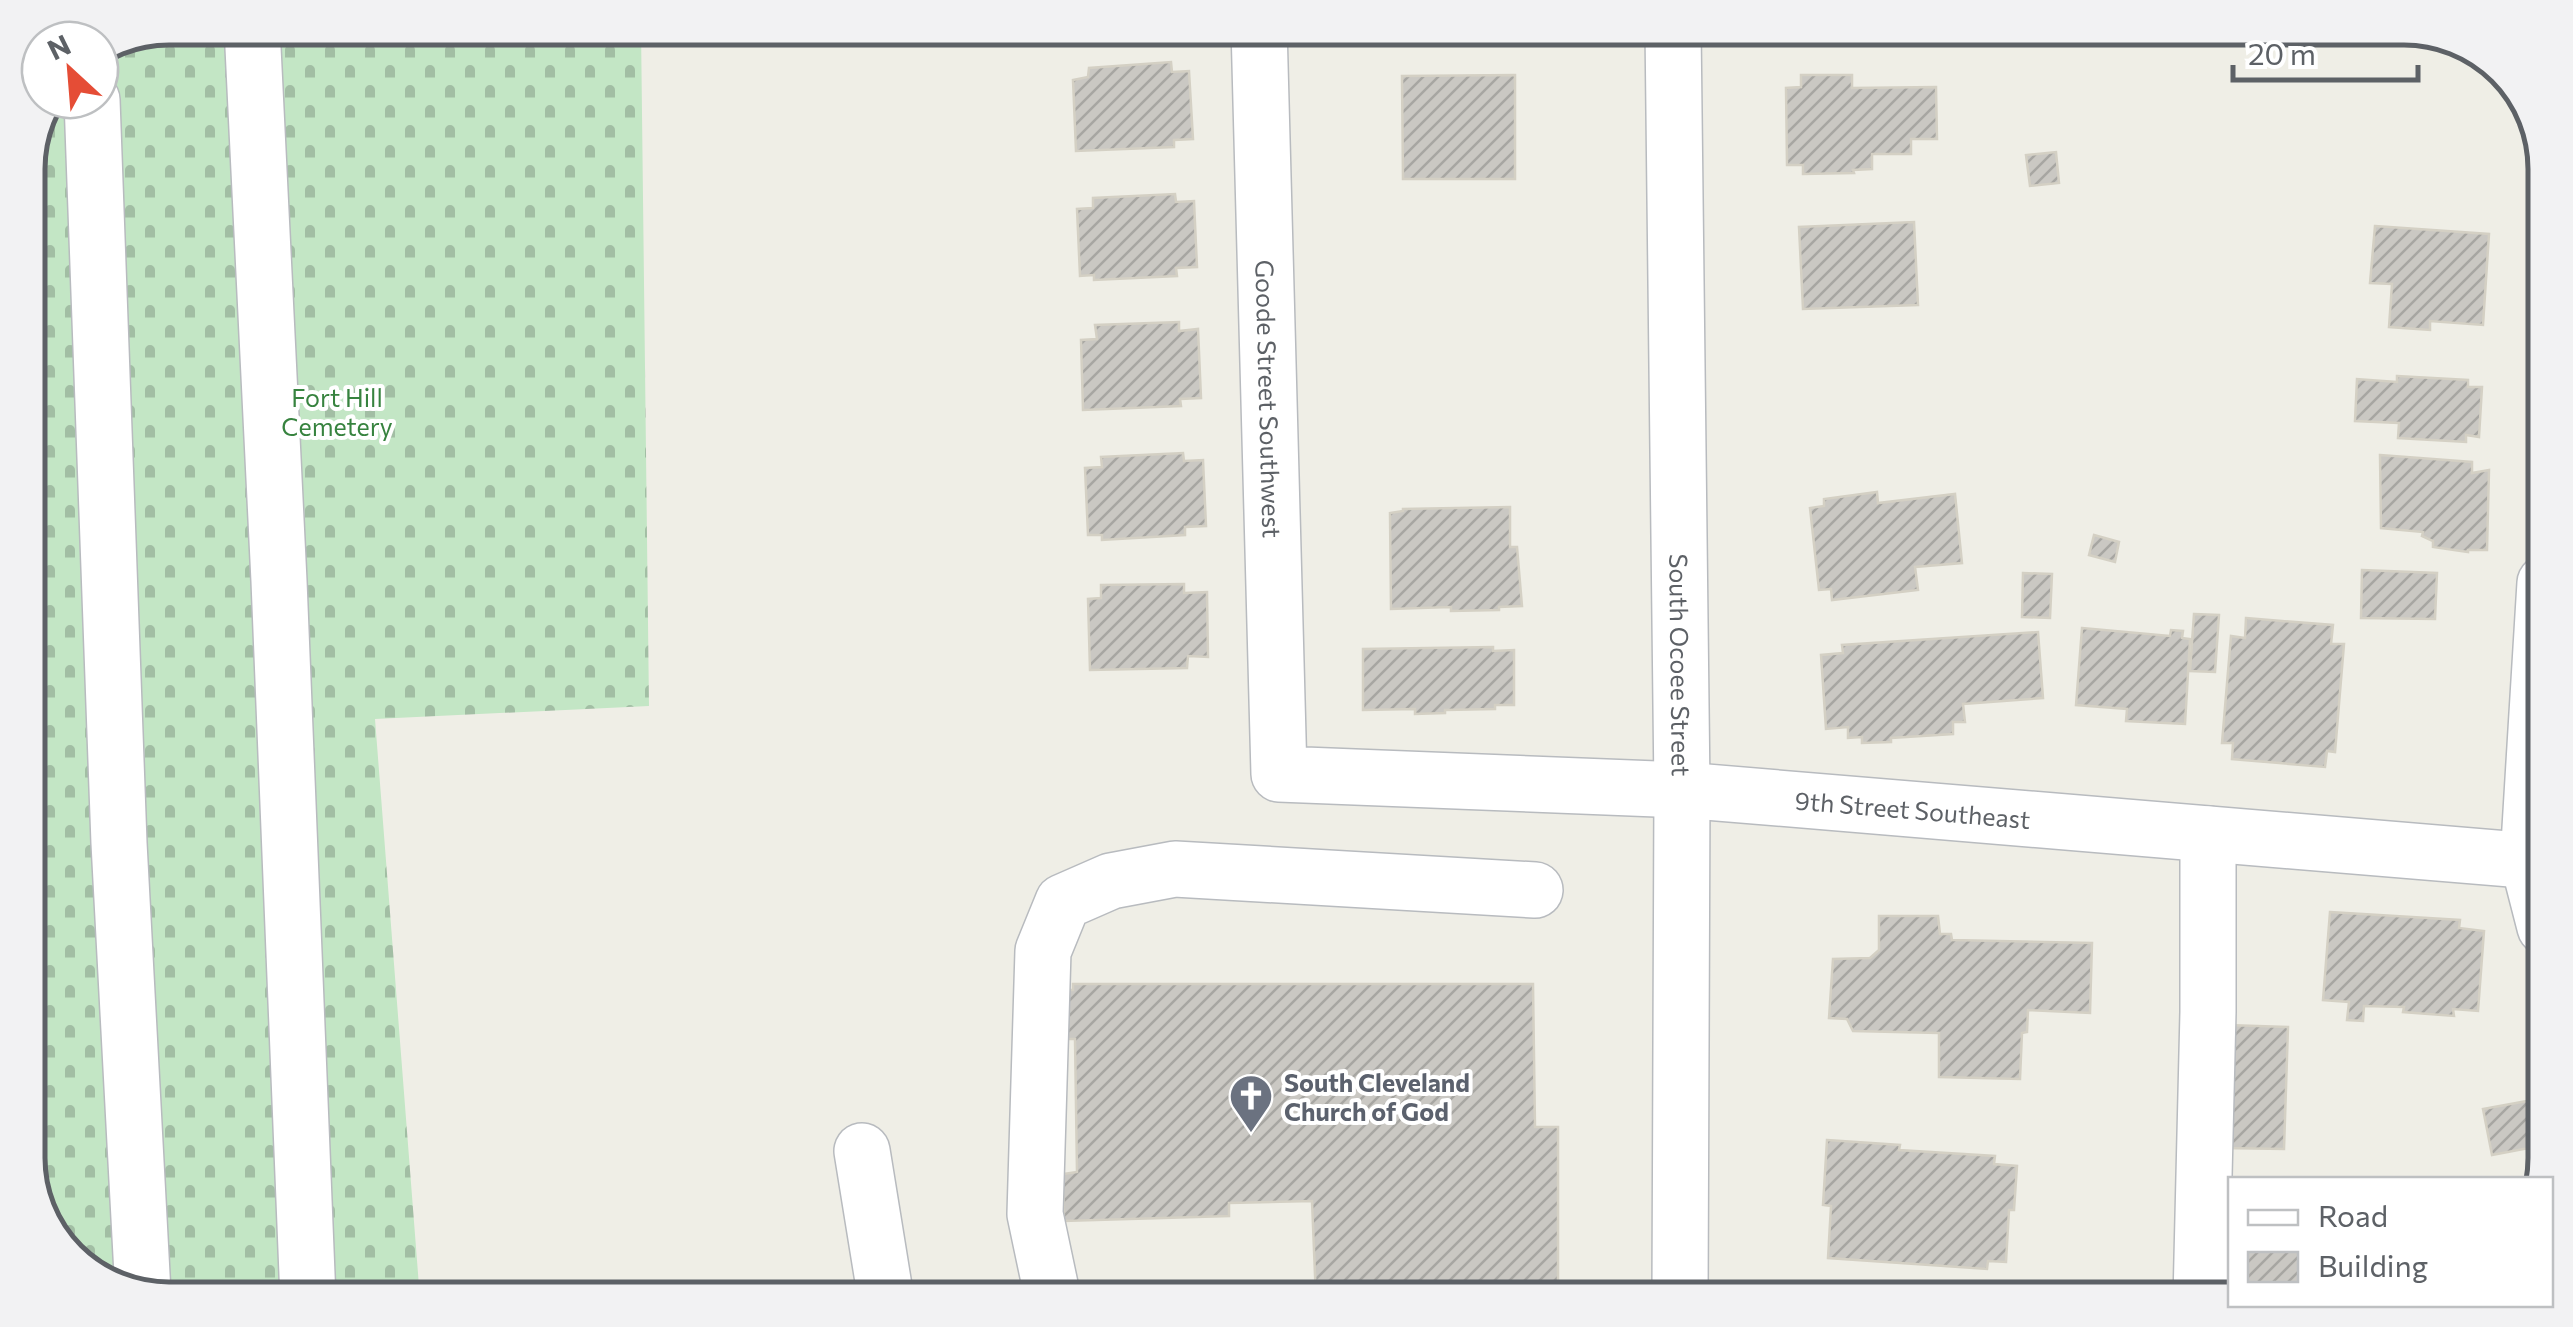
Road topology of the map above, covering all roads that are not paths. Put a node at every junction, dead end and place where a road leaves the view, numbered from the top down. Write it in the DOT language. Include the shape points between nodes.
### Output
graph roads {
  1 [pos="253,45"];
  2 [pos="1260,45"];
  3 [pos="1673,45"];
  4 [pos="93,120"];
  5 [pos="1278,774"];
  6 [pos="1682,790"];
  7 [pos="2208,834"];
  8 [pos="2528,860"];
  9 [pos="1535,890"];
  10 [pos="862,1151"];
  11 [pos="142,1279"];
  12 [pos="307,1282"];
  13 [pos="883,1282"];
  14 [pos="1049,1282"];
  15 [pos="1680,1282"];
  16 [pos="2200,1282"];
  1 -- 12 [label="street"];
  2 -- 5 [label="street, Goode Street Southwest"];
  3 -- 6 [label="street, South Ocoee Street"];
  4 -- 11 [label="street"];
  5 -- 6 [label="street, 9th Street Southeast"];
  6 -- 7 [label="street, 9th Street Southeast"];
  6 -- 15 [label="street, South Ocoee Street"];
  7 -- 8 [label="street, 9th Street Southeast"];
  7 -- 16 [label="street"];
  9 -- 14 [label="street" via="1175,868 1111,881 1063,902 1044,951 1034,1214"];
  10 -- 13 [label="street"];
}
